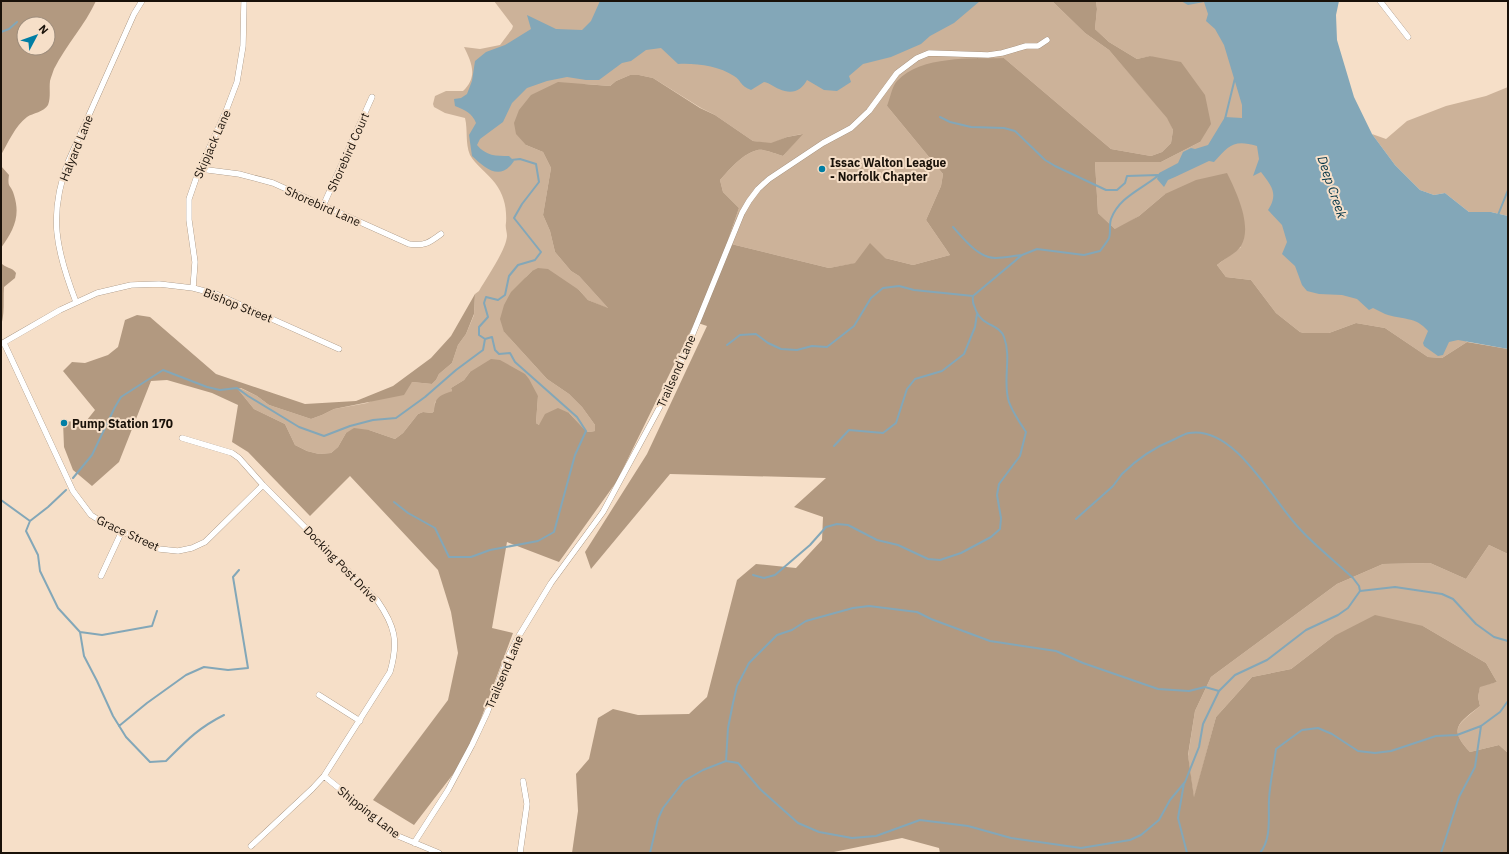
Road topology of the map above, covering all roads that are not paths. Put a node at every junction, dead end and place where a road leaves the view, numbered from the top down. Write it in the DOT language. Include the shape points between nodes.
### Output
graph roads {
  1 [pos="142,1"];
  2 [pos="244,1"];
  3 [pos="1380,1"];
  4 [pos="1408,37"];
  5 [pos="1047,40"];
  6 [pos="372,97"];
  7 [pos="200,169"];
  8 [pos="323,206"];
  9 [pos="441,234"];
  10 [pos="194,288"];
  11 [pos="76,302"];
  12 [pos="2,343"];
  13 [pos="339,349"];
  14 [pos="182,438"];
  15 [pos="263,485"];
  16 [pos="122,532"];
  17 [pos="100,576"];
  18 [pos="319,695"];
  19 [pos="360,721"];
  20 [pos="324,776"];
  21 [pos="523,781"];
  22 [pos="414,843"];
  23 [pos="251,846"];
  24 [pos="438,853"];
  25 [pos="520,853"];
  1 -- 11 [label="street, Halyard Lane" via="68,162 61,184 56,233 60,257"];
  2 -- 7 [label="street, Skipjack Lane" via="243,46 237,82"];
  3 -- 4 [label="street"];
  5 -- 22 [label="street, Trailsend Lane" via="1038,46 1026,46 988,55 929,52 897,73 870,111 850,128 786,167 758,189 742,213 664,401 603,512 569,556 517,639 472,745 448,790"];
  6 -- 8 [label="street, Shorebird Court"];
  7 -- 8 [label="street, Shorebird Lane" via="262,180"];
  7 -- 10 [label="street, Skipjack Lane" via="191,192 188,210 195,262"];
  8 -- 9 [label="street, Shorebird Lane" via="409,244 427,244"];
  10 -- 11 [label="street, Bishop Street" via="159,284 130,285 97,293"];
  10 -- 13 [label="street, Bishop Street" via="230,300"];
  11 -- 12 [label="street, Bishop Street"];
  12 -- 16 [label="street, Grace Street" via="73,491 91,515"];
  14 -- 15 [label="street, Docking Post Drive" via="232,453"];
  15 -- 16 [label="street, Grace Street" via="205,542 192,548 178,551 159,549"];
  15 -- 19 [label="street, Docking Post Drive" via="377,600 388,616 395,644 393,662 390,672"];
  16 -- 17 [label="street"];
  18 -- 19 [label="street"];
  19 -- 20 [label="street, Docking Post Drive"];
  20 -- 22 [label="street, Shipping Lane" via="388,829"];
  20 -- 23 [label="street, Docking Post Drive"];
  21 -- 25 [label="street" via="527,804"];
  22 -- 24 [label="street, Shipping Lane"];
}
